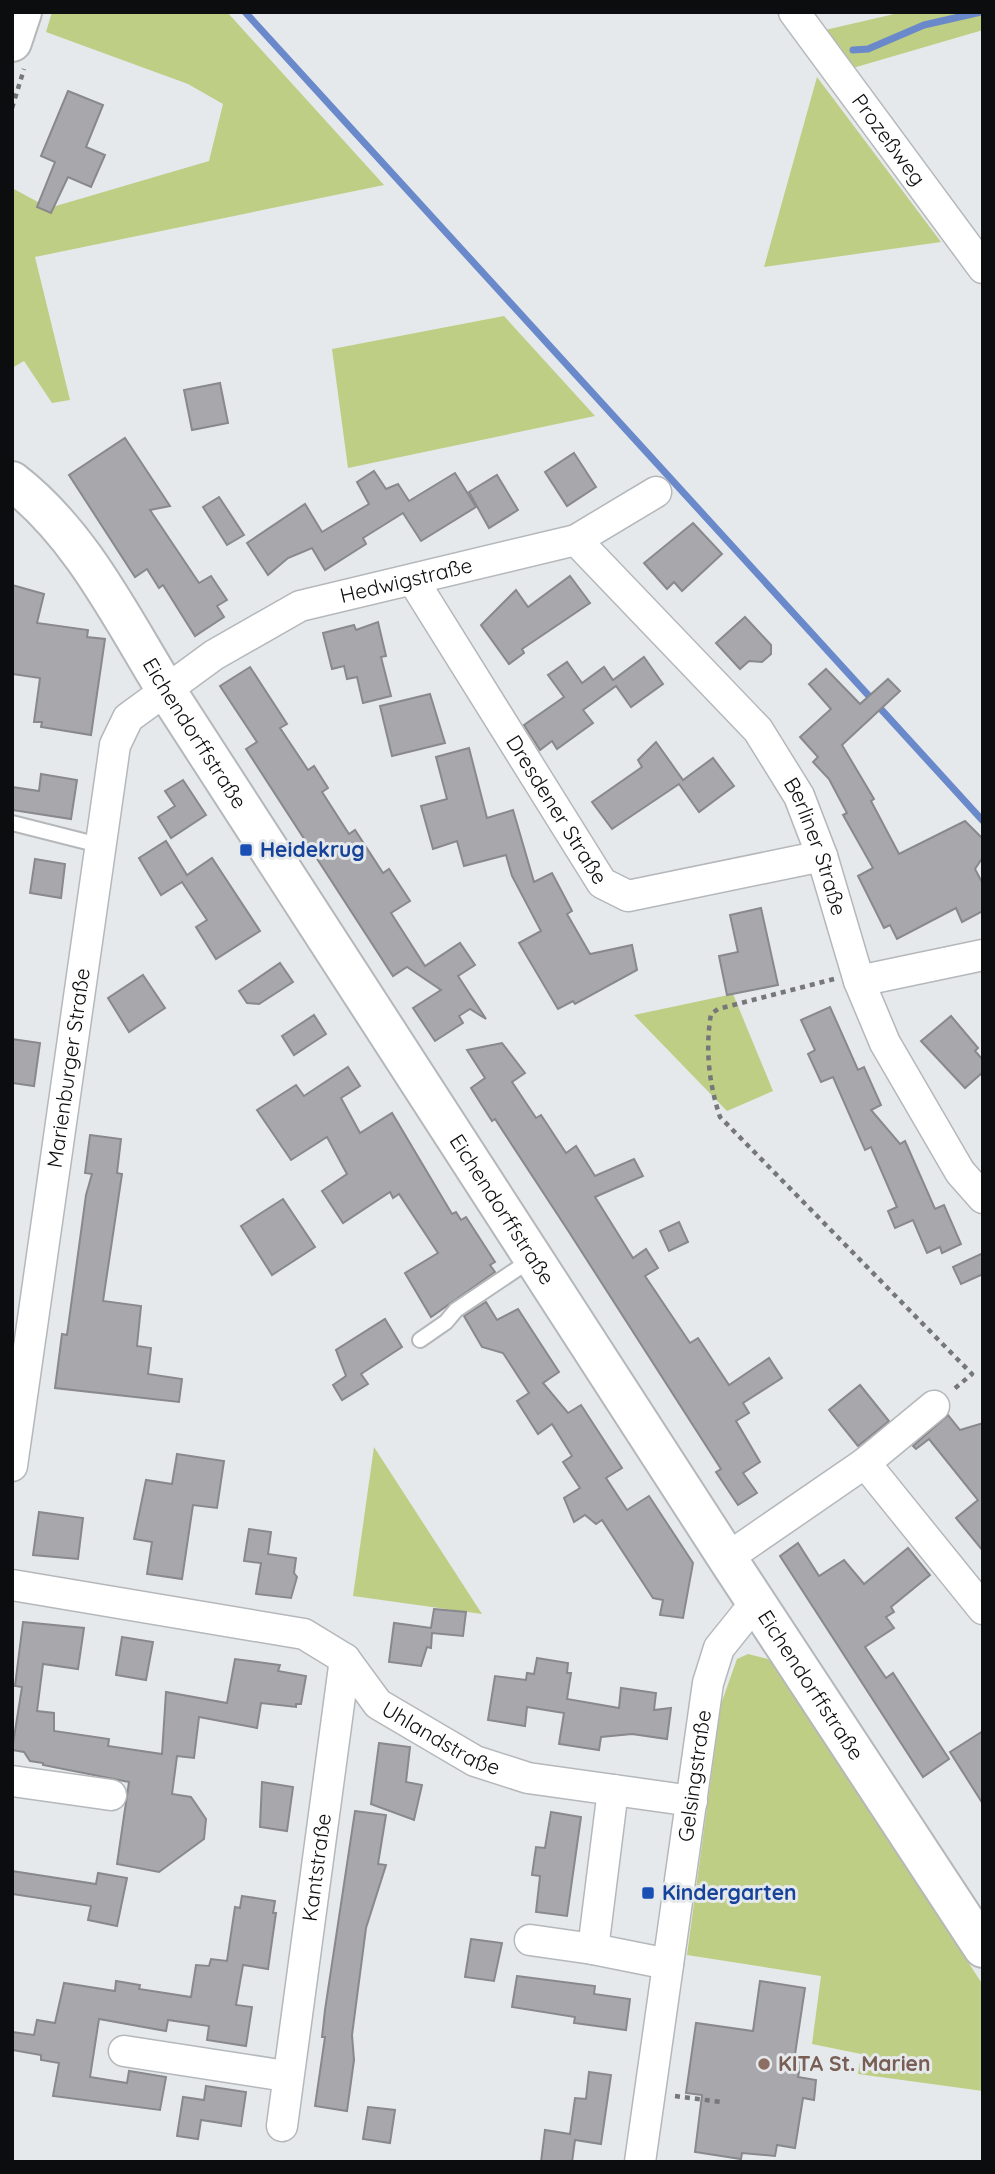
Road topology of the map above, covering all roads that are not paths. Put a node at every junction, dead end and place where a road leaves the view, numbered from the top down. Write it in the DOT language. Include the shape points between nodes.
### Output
graph roads {
  1 [pos="22,12"];
  2 [pos="794,12"];
  3 [pos="12,42"];
  4 [pos="983,268"];
  5 [pos="12,481"];
  6 [pos="656,492"];
  7 [pos="576,540"];
  8 [pos="413,580"];
  9 [pos="166,690"];
  10 [pos="12,823"];
  11 [pos="99,845"];
  12 [pos="822,856"];
  13 [pos="983,955"];
  14 [pos="858,977"];
  15 [pos="983,1198"];
  16 [pos="533,1258"];
  17 [pos="420,1340"];
  18 [pos="934,1406"];
  19 [pos="865,1463"];
  20 [pos="12,1466"];
  21 [pos="727,1558"];
  22 [pos="12,1585"];
  23 [pos="755,1602"];
  24 [pos="983,1609"];
  25 [pos="345,1659"];
  26 [pos="12,1781"];
  27 [pos="613,1790"];
  28 [pos="111,1795"];
  29 [pos="692,1801"];
  30 [pos="978,1930"];
  31 [pos="530,1941"];
  32 [pos="593,1950"];
  33 [pos="668,1964"];
  34 [pos="124,2051"];
  35 [pos="286,2076"];
  36 [pos="282,2126"];
  37 [pos="640,2162"];
  1 -- 3 [label="street"];
  2 -- 4 [label="street, Prozeßweg"];
  5 -- 9 [label="street, Eichendorffstraße" via="82,555"];
  6 -- 7 [label="street, Hedwigstraße"];
  7 -- 8 [label="street, Hedwigstraße"];
  7 -- 12 [label="street, Berliner Straße" via="758,730 799,796"];
  8 -- 9 [label="street, Hedwigstraße" via="300,606 214,655"];
  8 -- 12 [label="street, Dresdener Straße" via="602,883 628,896"];
  9 -- 11 [label="street, Marienburger Straße" via="128,718 115,745"];
  9 -- 16 [label="street, Eichendorffstraße"];
  10 -- 11 [label="lane"];
  11 -- 20 [label="street, Marienburger Straße"];
  12 -- 14 [label="street, Berliner Straße"];
  13 -- 14 [label="street"];
  14 -- 15 [label="street, Berliner Straße" via="885,1043 960,1172"];
  16 -- 17 [label="lane"];
  16 -- 21 [label="street, Eichendorffstraße"];
  18 -- 19 [label="street"];
  19 -- 21 [label="street"];
  19 -- 24 [label="street"];
  21 -- 23 [label="street, Eichendorffstraße"];
  22 -- 25 [label="street, Uhlandstraße" via="304,1634"];
  23 -- 29 [label="street, Gelsingstraße" via="719,1648 708,1683"];
  23 -- 30 [label="street, Eichendorffstraße"];
  25 -- 27 [label="street, Uhlandstraße" via="378,1704 475,1761 528,1778"];
  25 -- 35 [label="street, Kantstraße"];
  26 -- 28 [label="street"];
  27 -- 29 [label="street, Uhlandstraße"];
  27 -- 32 [label="street"];
  29 -- 33 [label="street, Gelsingstraße"];
  31 -- 32 [label="street"];
  32 -- 33 [label="street"];
  33 -- 37 [label="street, Gelsingstraße"];
  34 -- 35 [label="street"];
  35 -- 36 [label="street, Kantstraße"];
}
